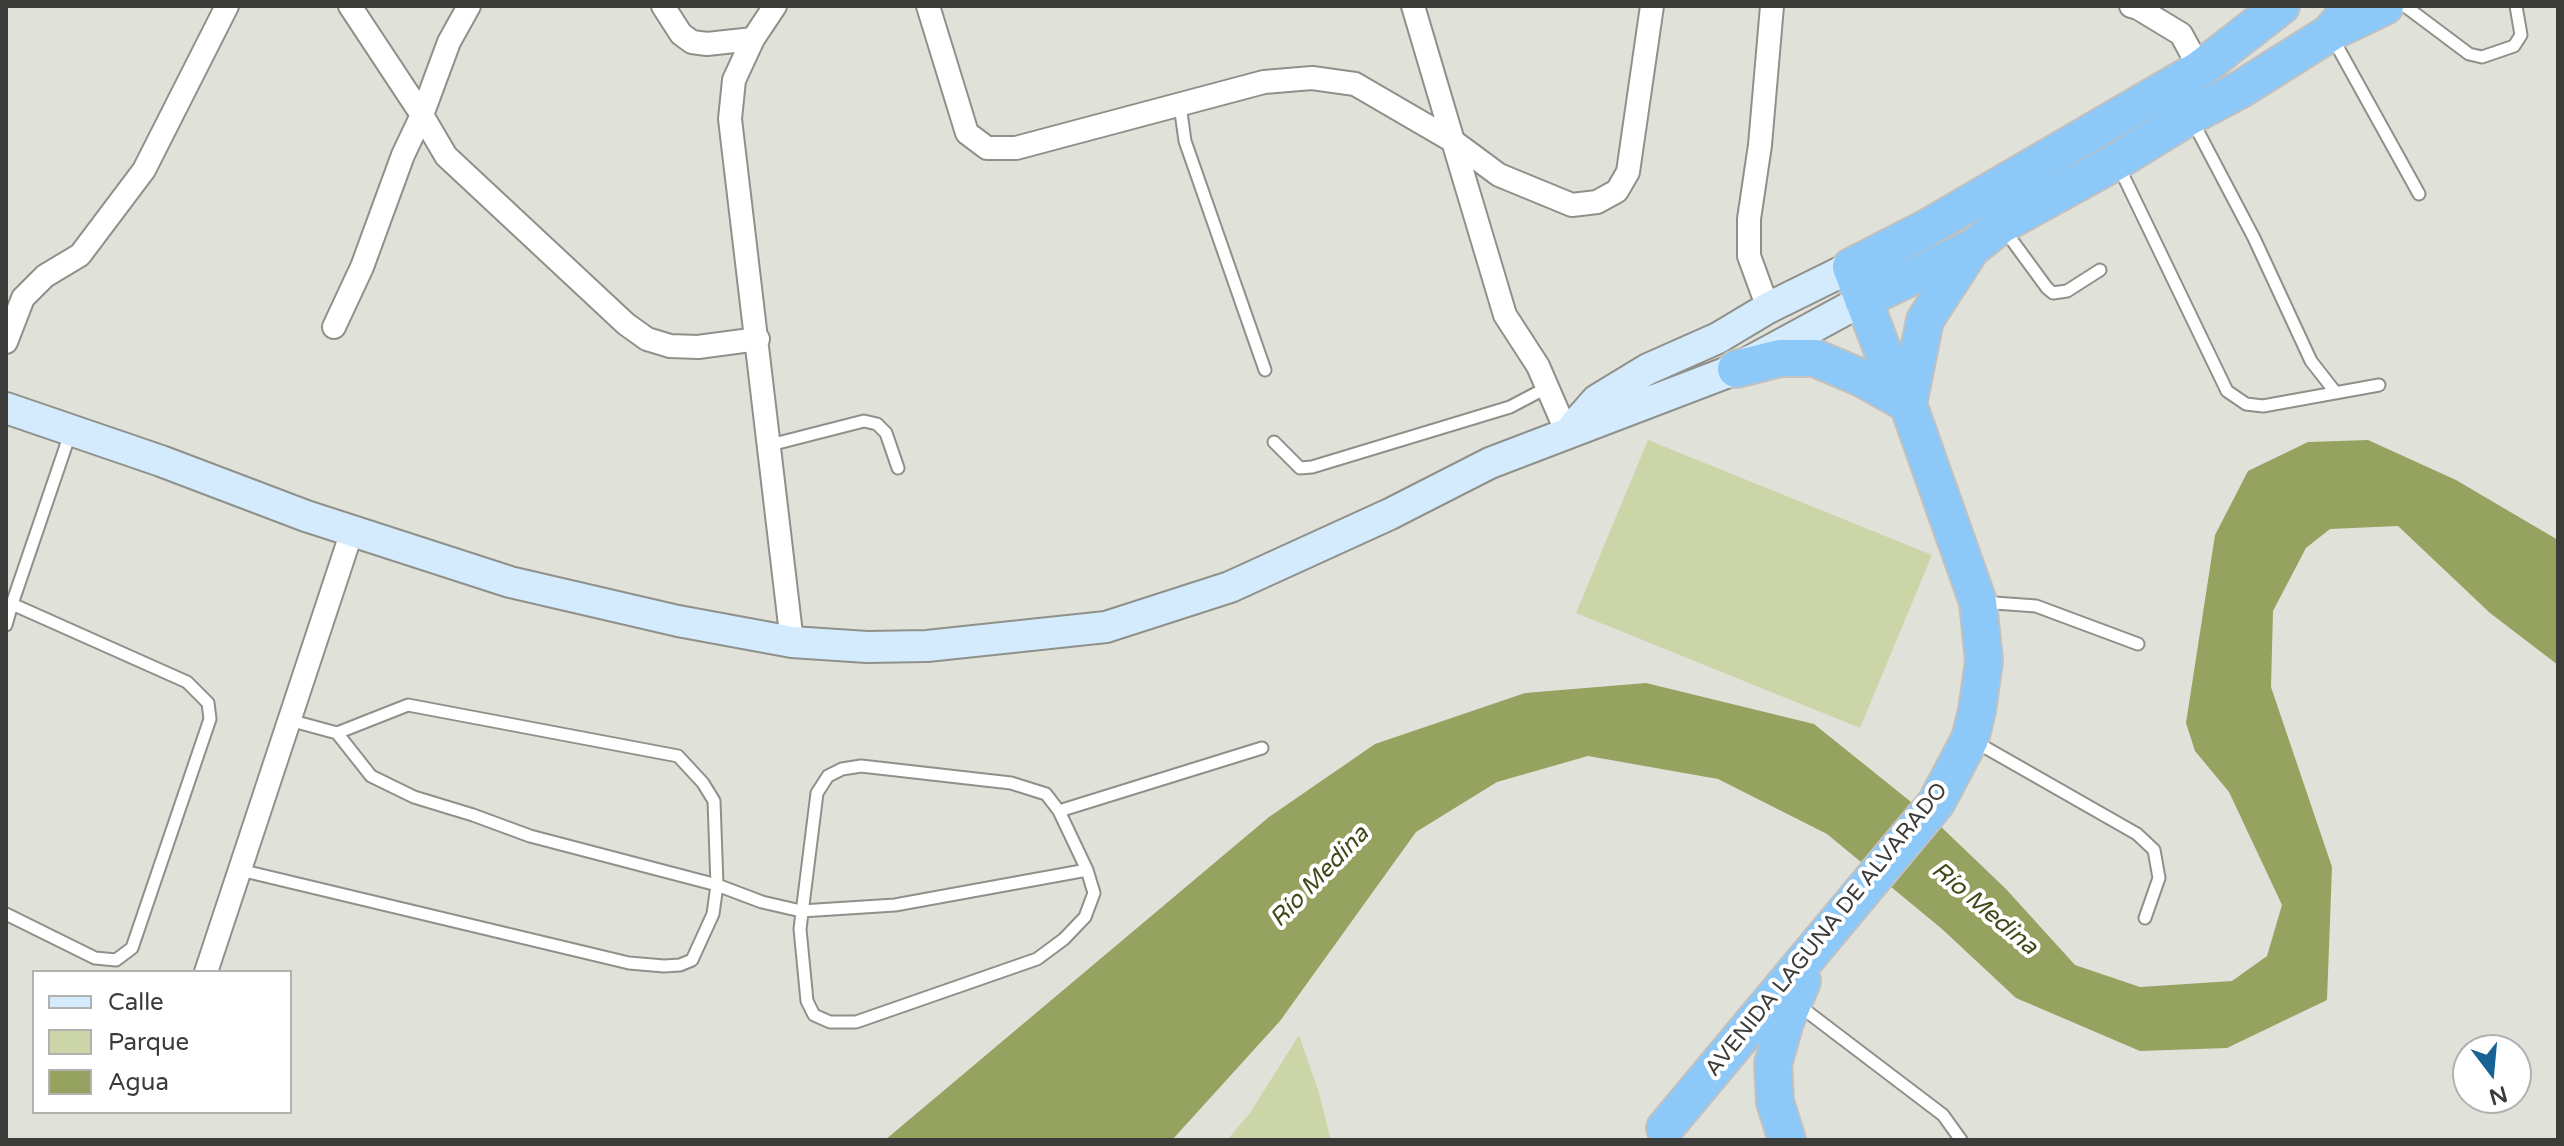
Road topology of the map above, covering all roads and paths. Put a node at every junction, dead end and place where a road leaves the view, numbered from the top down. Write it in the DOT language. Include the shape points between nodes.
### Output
graph roads {
  1 [pos="227,6"];
  2 [pos="350,6"];
  3 [pos="469,6"];
  4 [pos="663,6"];
  5 [pos="775,6"];
  6 [pos="928,6"];
  7 [pos="1413,6"];
  8 [pos="1652,6"];
  9 [pos="1772,6"];
  10 [pos="2131,6"];
  11 [pos="2281,6"];
  12 [pos="2385,6"];
  13 [pos="2405,6"];
  14 [pos="2516,6"];
  15 [pos="2341,20"];
  16 [pos="753,39"];
  17 [pos="2200,69"];
  18 [pos="1180,105"];
  19 [pos="422,115"];
  20 [pos="2190,116"];
  21 [pos="1453,141"];
  22 [pos="2117,161"];
  23 [pos="2419,194"];
  24 [pos="2001,225"];
  25 [pos="1972,248"];
  26 [pos="2100,270"];
  27 [pos="1857,283"];
  28 [pos="1768,308"];
  29 [pos="334,327"];
  30 [pos="758,339"];
  31 [pos="6,342"];
  32 [pos="1736,369"];
  33 [pos="1265,370"];
  34 [pos="2379,385"];
  35 [pos="1548,387"];
  36 [pos="2336,393"];
  37 [pos="1908,404"];
  38 [pos="6,408"];
  39 [pos="72,430"];
  40 [pos="1567,433"];
  41 [pos="1274,442"];
  42 [pos="770,445"];
  43 [pos="898,468"];
  44 [pos="352,531"];
  45 [pos="1978,602"];
  46 [pos="12,604"];
  47 [pos="6,625"];
  48 [pos="792,642"];
  49 [pos="2138,644"];
  50 [pos="289,720"];
  51 [pos="337,733"];
  52 [pos="1970,739"];
  53 [pos="1262,748"];
  54 [pos="1059,811"];
  55 [pos="240,870"];
  56 [pos="1087,870"];
  57 [pos="717,885"];
  58 [pos="801,911"];
  59 [pos="6,914"];
  60 [pos="1844,915"];
  61 [pos="2145,918"];
  62 [pos="207,970"];
  63 [pos="1793,1002"];
  64 [pos="1665,1128"];
  65 [pos="1787,1140"];
  66 [pos="1961,1140"];
  1 -- 31 [label="street" via="144,170 80,255 45,276 23,298"];
  2 -- 19 [label="street"];
  3 -- 19 [label="street" via="449,42"];
  4 -- 16 [label="street" via="692,42"];
  5 -- 16 [label="street"];
  6 -- 18 [label="street" via="967,133 987,148 1016,148"];
  7 -- 21 [label="street"];
  8 -- 21 [label="street" via="1628,172 1617,191 1597,202 1572,205 1499,175"];
  9 -- 28 [label="street" via="1749,219 1749,256"];
  10 -- 17 [label="street" via="2181,34"];
  11 -- 17 [label="highway"];
  12 -- 15 [label="highway"];
  13 -- 14 [label="lane" via="2469,54 2482,57 2514,46 2521,35"];
  15 -- 20 [label="highway" via="2241,89"];
  15 -- 23 [label="lane"];
  16 -- 30 [label="street" via="734,80 730,119"];
  17 -- 27 [label="highway" via="1927,228"];
  18 -- 21 [label="street" via="1264,82 1312,78 1355,84"];
  18 -- 33 [label="lane" via="1185,141"];
  19 -- 29 [label="street"];
  19 -- 30 [label="street" via="446,156 647,339 698,347"];
  20 -- 22 [label="highway"];
  20 -- 36 [label="lane" via="2311,361"];
  21 -- 35 [label="street" via="1505,315"];
  22 -- 24 [label="highway"];
  22 -- 36 [label="lane" via="2227,391 2246,404 2263,406"];
  24 -- 25 [label="highway"];
  24 -- 26 [label="lane" via="2053,293 2067,291"];
  25 -- 27 [label="highway"];
  25 -- 37 [label="highway" via="1925,320"];
  27 -- 28 [label="main road"];
  27 -- 32 [label="main road"];
  27 -- 37 [label="highway, AVENIDA LAGUNA DE ALVARADO"];
  28 -- 40 [label="main road" via="1597,400"];
  30 -- 42 [label="street"];
  32 -- 37 [label="highway" via="1780,358 1815,358"];
  32 -- 40 [label="main road"];
  34 -- 36 [label="lane"];
  35 -- 40 [label="street"];
  35 -- 41 [label="lane" via="1510,407 1312,467 1300,468"];
  37 -- 45 [label="highway, AVENIDA LAGUNA DE ALVARADO"];
  38 -- 39 [label="main road"];
  39 -- 44 [label="main road"];
  39 -- 46 [label="lane"];
  40 -- 48 [label="main road" via="1490,463 1230,587 1106,627 927,646"];
  42 -- 43 [label="lane" via="864,421 886,433"];
  42 -- 48 [label="street"];
  44 -- 48 [label="main road" via="510,582"];
  44 -- 50 [label="street"];
  45 -- 49 [label="lane" via="2036,606"];
  45 -- 52 [label="highway, AVENIDA LAGUNA DE ALVARADO" via="1984,661"];
  46 -- 47 [label="lane"];
  46 -- 59 [label="lane" via="187,682 208,703 210,719 132,948 116,960 95,958"];
  50 -- 51 [label="lane"];
  50 -- 55 [label="street"];
  51 -- 57 [label="lane" via="371,776 414,797 530,836"];
  51 -- 57 [label="lane" via="408,705 678,756 714,801"];
  52 -- 60 [label="highway, AVENIDA LAGUNA DE ALVARADO" via="1936,803"];
  52 -- 61 [label="lane" via="2137,834 2154,850 2159,878"];
  53 -- 54 [label="lane"];
  54 -- 56 [label="lane"];
  54 -- 58 [label="lane" via="1046,794 1011,783 861,766 842,769 828,776 817,793"];
  55 -- 57 [label="lane" via="629,963 664,966 692,960 713,914"];
  55 -- 62 [label="street"];
  56 -- 58 [label="lane" via="895,905"];
  56 -- 58 [label="lane" via="1094,893 1085,917 1037,959 856,1022 830,1022 814,1015 807,1001"];
  57 -- 58 [label="lane"];
  60 -- 63 [label="highway"];
  60 -- 64 [label="highway, AVENIDA LAGUNA DE ALVARADO"];
  63 -- 65 [label="highway" via="1773,1064 1775,1102"];
  63 -- 66 [label="lane" via="1943,1115"];
}
